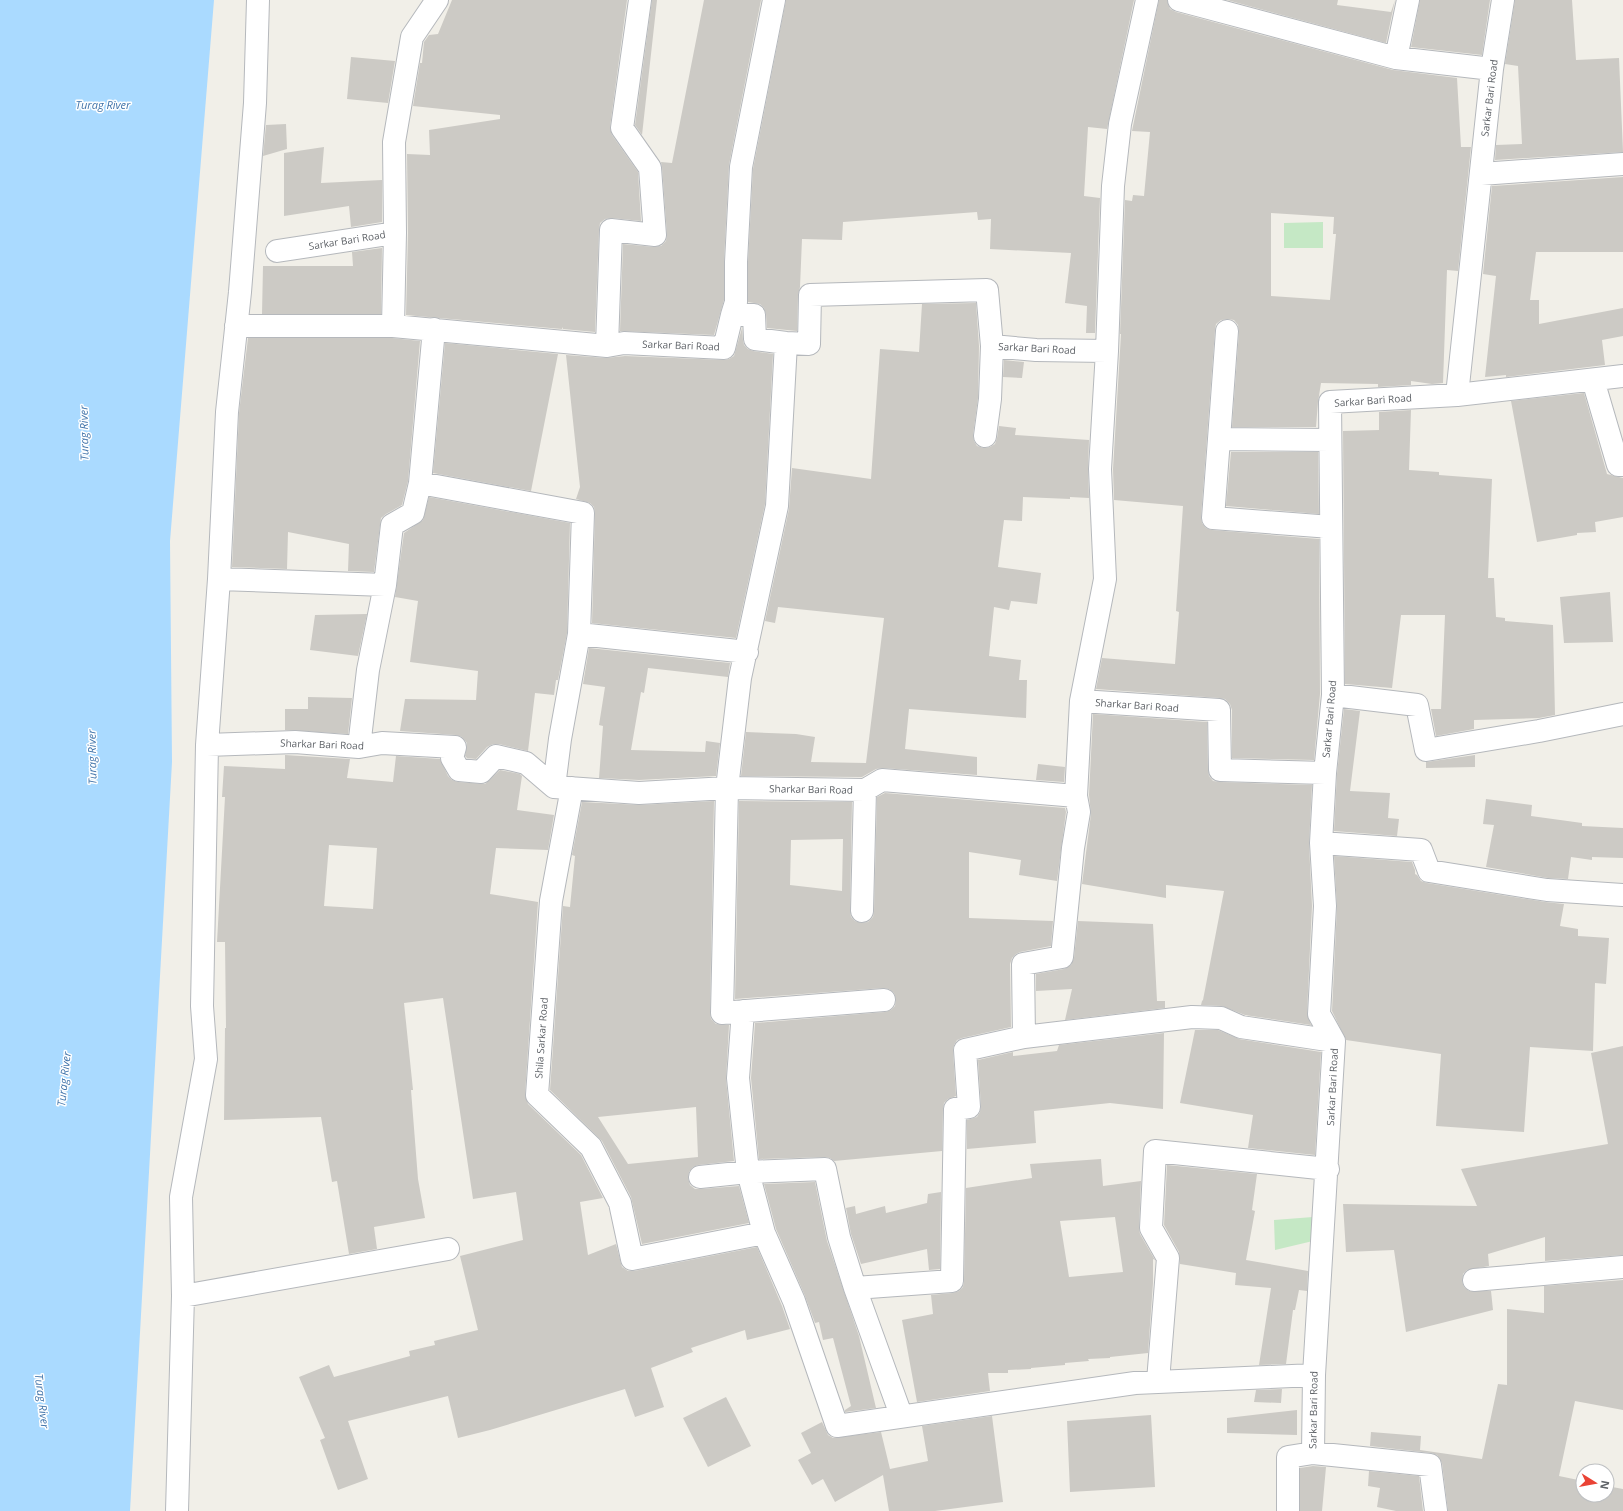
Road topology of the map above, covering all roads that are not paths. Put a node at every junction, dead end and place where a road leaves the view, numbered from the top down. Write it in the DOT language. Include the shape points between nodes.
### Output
graph roads {
  1 [pos="258,0"];
  2 [pos="437,0"];
  3 [pos="640,0"];
  4 [pos="774,0"];
  5 [pos="1147,0"];
  6 [pos="1179,0"];
  7 [pos="1408,0"];
  8 [pos="1504,0"];
  9 [pos="1396,58"];
  10 [pos="1492,69"];
  11 [pos="1623,164"];
  12 [pos="1481,174"];
  13 [pos="395,233"];
  14 [pos="277,251"];
  15 [pos="732,315"];
  16 [pos="236,326"];
  17 [pos="393,326"];
  18 [pos="434,329"];
  19 [pos="1227,331"];
  20 [pos="786,343"];
  21 [pos="607,346"];
  22 [pos="992,346"];
  23 [pos="1107,351"];
  24 [pos="1623,376"];
  25 [pos="1593,380"];
  26 [pos="1457,395"];
  27 [pos="985,436"];
  28 [pos="1219,439"];
  29 [pos="1330,440"];
  30 [pos="1623,465"];
  31 [pos="420,483"];
  32 [pos="1331,527"];
  33 [pos="219,579"];
  34 [pos="385,585"];
  35 [pos="579,634"];
  36 [pos="747,652"];
  37 [pos="1333,695"];
  38 [pos="1081,701"];
  39 [pos="1623,714"];
  40 [pos="207,744"];
  41 [pos="359,747"];
  42 [pos="1325,773"];
  43 [pos="563,788"];
  44 [pos="727,788"];
  45 [pos="864,790"];
  46 [pos="1076,796"];
  47 [pos="1321,844"];
  48 [pos="1623,895"];
  49 [pos="862,911"];
  50 [pos="884,1000"];
  51 [pos="743,1011"];
  52 [pos="1024,1037"];
  53 [pos="1334,1041"];
  54 [pos="1328,1169"];
  55 [pos="748,1172"];
  56 [pos="700,1177"];
  57 [pos="764,1233"];
  58 [pos="448,1249"];
  59 [pos="1623,1267"];
  60 [pos="1474,1280"];
  61 [pos="855,1288"];
  62 [pos="183,1296"];
  63 [pos="1314,1375"];
  64 [pos="1158,1382"];
  65 [pos="902,1415"];
  66 [pos="1313,1454"];
  67 [pos="177,1511"];
  68 [pos="1288,1511"];
  69 [pos="1436,1511"];
  1 -- 16 [label="street" via="255,103"];
  2 -- 13 [label="street" via="412,37 394,142"];
  3 -- 21 [label="street" via="622,128 650,168 655,235 611,230"];
  4 -- 15 [label="street" via="741,167 736,302"];
  5 -- 23 [label="street" via="1120,124 1113,186"];
  6 -- 9 [label="street"];
  7 -- 9 [label="street"];
  8 -- 10 [label="street, Sarkar Bari Road"];
  9 -- 10 [label="street"];
  10 -- 12 [label="street, Sarkar Bari Road"];
  11 -- 12 [label="street"];
  12 -- 26 [label="street, Sarkar Bari Road"];
  13 -- 14 [label="street, Sarkar Bari Road"];
  13 -- 17 [label="street, Sarkar Bari Road"];
  15 -- 20 [label="street, Sarkar Bari Road" via="754,314 755,339"];
  15 -- 21 [label="street, Sarkar Bari Road" via="724,348 624,343"];
  16 -- 17 [label="street"];
  16 -- 33 [label="street" via="227,412"];
  17 -- 18 [label="street, Sarkar Bari Road"];
  18 -- 21 [label="street, Sarkar Bari Road"];
  18 -- 31 [label="street"];
  19 -- 28 [label="street"];
  20 -- 22 [label="street, Sarkar Bari Road" via="809,344 810,295 987,290"];
  20 -- 36 [label="street" via="777,506"];
  22 -- 23 [label="street, Sarkar Bari Road" via="1036,350"];
  22 -- 27 [label="street" via="990,399"];
  23 -- 38 [label="street" via="1100,469 1106,579"];
  24 -- 25 [label="street"];
  25 -- 26 [label="street"];
  25 -- 30 [label="street" via="1618,465"];
  26 -- 29 [label="street, Sarkar Bari Road" via="1330,402"];
  28 -- 29 [label="street"];
  28 -- 32 [label="street" via="1213,518"];
  29 -- 32 [label="street, Sarkar Bari Road"];
  31 -- 34 [label="street" via="413,513 392,525"];
  31 -- 35 [label="street, Shila Sarkar Road" via="583,513"];
  32 -- 37 [label="street, Sarkar Bari Road"];
  33 -- 34 [label="street"];
  33 -- 40 [label="street"];
  34 -- 41 [label="street" via="368,670"];
  35 -- 36 [label="street"];
  35 -- 43 [label="street, Shila Sarkar Road" via="560,739"];
  36 -- 44 [label="street" via="740,678"];
  37 -- 39 [label="street" via="1417,705 1426,750"];
  37 -- 42 [label="street, Sarkar Bari Road"];
  38 -- 42 [label="street, Sharkar Bari Road" via="1219,710 1220,770"];
  38 -- 46 [label="street, Sharkar Bari Road"];
  40 -- 41 [label="street, Sharkar Bari Road" via="295,742"];
  40 -- 62 [label="street" via="202,1006 206,1059 181,1197"];
  41 -- 43 [label="street, Sharkar Bari Road" via="382,743 455,747 452,758 459,770 481,772 496,756 526,763"];
  42 -- 47 [label="street, Sarkar Bari Road"];
  43 -- 44 [label="street, Sharkar Bari Road" via="639,793"];
  43 -- 57 [label="street, Shila Sarkar Road" via="551,901 537,1095 590,1147 620,1203 632,1259"];
  44 -- 45 [label="street, Sharkar Bari Road"];
  44 -- 51 [label="street" via="722,1013"];
  45 -- 46 [label="street, Sharkar Bari Road" via="882,780"];
  45 -- 49 [label="street"];
  46 -- 52 [label="street" via="1079,812 1062,957 1023,964"];
  47 -- 48 [label="street" via="1420,850 1429,871 1547,890"];
  47 -- 53 [label="street, Sarkar Bari Road" via="1325,906 1319,1014"];
  50 -- 51 [label="street"];
  51 -- 55 [label="street" via="738,1078"];
  52 -- 53 [label="street" via="1192,1018 1221,1018 1241,1027"];
  52 -- 61 [label="street" via="965,1050 969,1106 955,1109 952,1281"];
  53 -- 54 [label="street, Sarkar Bari Road"];
  54 -- 63 [label="street, Sarkar Bari Road"];
  54 -- 64 [label="street" via="1155,1151 1151,1228 1168,1258"];
  55 -- 56 [label="street"];
  55 -- 57 [label="street"];
  55 -- 61 [label="street" via="825,1169 839,1237"];
  57 -- 65 [label="street" via="794,1301 837,1426"];
  58 -- 62 [label="street"];
  59 -- 60 [label="street"];
  61 -- 65 [label="street"];
  62 -- 67 [label="street"];
  63 -- 64 [label="street"];
  63 -- 66 [label="street, Sarkar Bari Road"];
  64 -- 65 [label="street"];
  66 -- 68 [label="street, Sarkar Bari Road" via="1288,1457"];
  66 -- 69 [label="street" via="1430,1465"];
}
